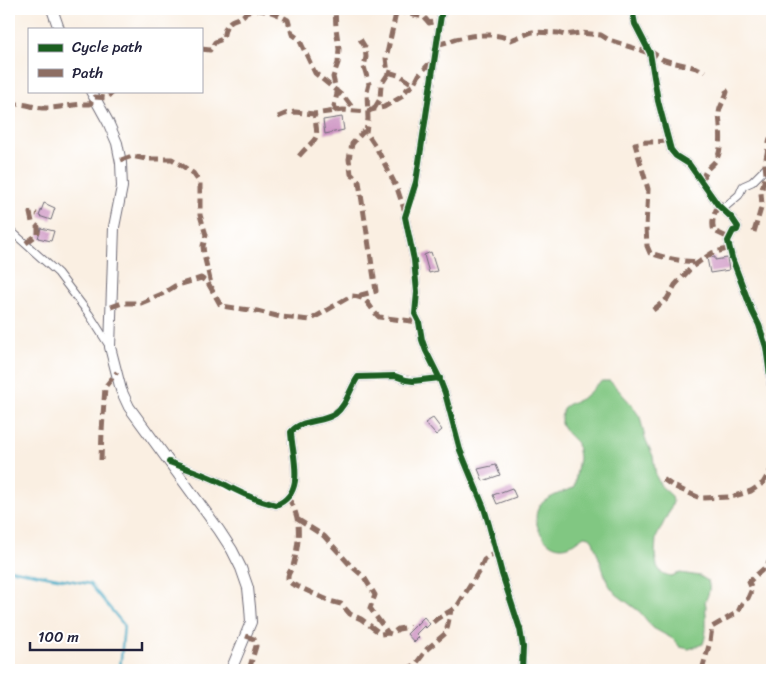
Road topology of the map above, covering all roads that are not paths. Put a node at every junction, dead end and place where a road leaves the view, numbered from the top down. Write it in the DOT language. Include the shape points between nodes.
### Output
graph roads {
  1 [pos="52,9"];
  2 [pos="442,9"];
  3 [pos="632,9"];
  4 [pos="59,28"];
  5 [pos="92,92"];
  6 [pos="772,168"];
  7 [pos="718,205"];
  8 [pos="9,229"];
  9 [pos="110,347"];
  10 [pos="440,378"];
  11 [pos="772,390"];
  12 [pos="169,462"];
  13 [pos="231,670"];
  14 [pos="522,670"];
  1 -- 4 [label="main road"];
  2 -- 10 [label="street" via="416,182 404,218 414,260 415,314 420,322 426,351"];
  3 -- 7 [label="street" via="635,24 650,53 671,150 689,164"];
  5 -- 9 [label="main road" via="114,136 121,163 122,187 114,227"];
  6 -- 7 [label="street" via="766,168 743,186 728,205"];
  7 -- 11 [label="street" via="738,227 732,231 728,241 766,347"];
  8 -- 9 [label="street" via="58,272"];
  9 -- 12 [label="main road" via="129,407"];
  10 -- 12 [label="street" via="413,381 395,376 358,377 336,414 295,427 291,432 296,481 287,499 276,505"];
  10 -- 14 [label="street" via="460,450 484,508 520,628"];
  12 -- 13 [label="main road" via="232,550 248,588 251,622"];
}
